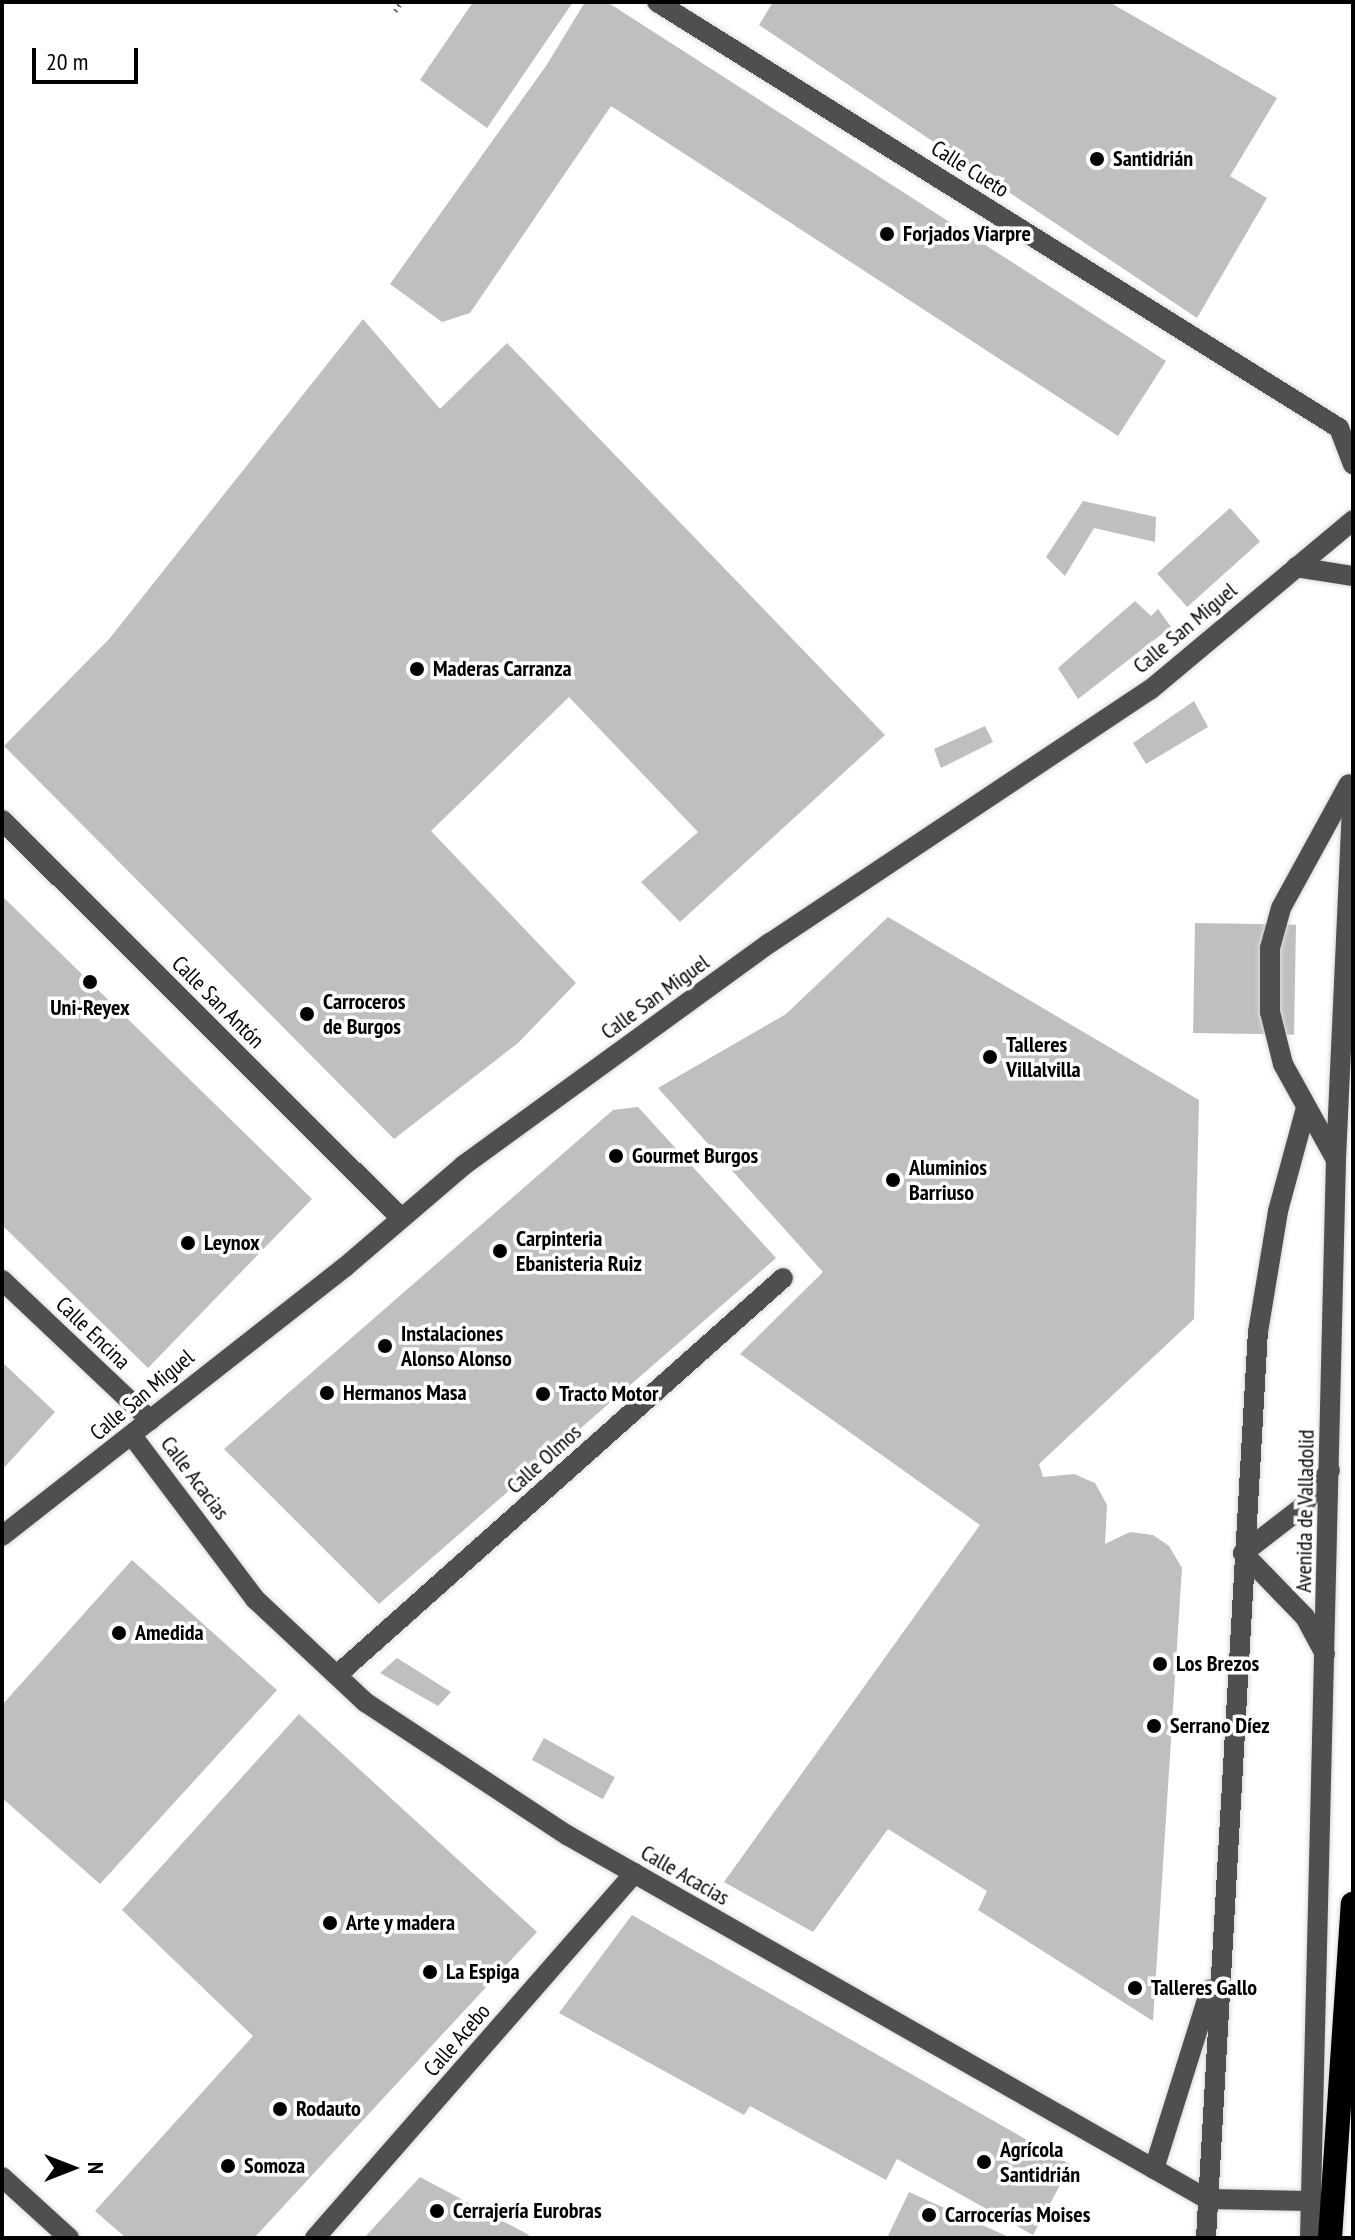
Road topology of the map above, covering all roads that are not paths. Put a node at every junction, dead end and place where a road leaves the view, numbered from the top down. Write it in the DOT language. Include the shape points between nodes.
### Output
graph roads {
  1 [pos="657,2"];
  2 [pos="1346,428"];
  3 [pos="1353,464"];
  4 [pos="1353,520"];
  5 [pos="1296,567"];
  6 [pos="1353,576"];
  7 [pos="1353,777"];
  8 [pos="1353,785"];
  9 [pos="2,820"];
  10 [pos="1306,1108"];
  11 [pos="1336,1159"];
  12 [pos="401,1218"];
  13 [pos="783,1278"];
  14 [pos="2,1280"];
  15 [pos="150,1420"];
  16 [pos="133,1437"];
  17 [pos="1330,1470"];
  18 [pos="2,1536"];
  19 [pos="1243,1553"];
  20 [pos="1325,1654"];
  21 [pos="337,1675"];
  22 [pos="634,1873"];
  23 [pos="1353,1904"];
  24 [pos="1220,1960"];
  25 [pos="1154,2169"];
  26 [pos="2,2177"];
  27 [pos="1207,2199"];
  28 [pos="1311,2201"];
  29 [pos="69,2238"];
  30 [pos="315,2238"];
  31 [pos="1206,2238"];
  32 [pos="1310,2238"];
  33 [pos="1330,2238"];
  1 -- 2 [label="lane, Calle Cueto"];
  2 -- 3 [label="lane"];
  4 -- 5 [label="lane, Calle San Miguel"];
  5 -- 6 [label="lane"];
  5 -- 12 [label="lane, Calle San Miguel" via="1150,690 770,943 464,1165"];
  7 -- 10 [label="lane" via="1281,908 1270,948 1270,1012 1283,1064"];
  8 -- 11 [label="lane, Avenida de Valladolid"];
  9 -- 12 [label="lane, Calle San Antón"];
  10 -- 11 [label="lane"];
  10 -- 19 [label="lane" via="1278,1211 1258,1332"];
  11 -- 17 [label="lane, Avenida de Valladolid"];
  12 -- 15 [label="lane, Calle San Miguel"];
  13 -- 21 [label="lane, Calle Olmos"];
  14 -- 15 [label="lane, Calle Encina"];
  15 -- 16 [label="lane, Calle San Miguel"];
  16 -- 18 [label="lane, Calle San Miguel"];
  16 -- 21 [label="lane, Calle Acacias" via="255,1599"];
  17 -- 19 [label="lane" via="1300,1509"];
  17 -- 20 [label="lane, Avenida de Valladolid"];
  19 -- 20 [label="lane" via="1305,1617"];
  19 -- 24 [label="lane"];
  20 -- 28 [label="lane, Avenida de Valladolid"];
  21 -- 22 [label="lane, Calle Acacias" via="365,1702"];
  22 -- 25 [label="lane, Calle Acacias"];
  22 -- 30 [label="lane, Calle Acebo"];
  23 -- 33 [label="highway"];
  24 -- 25 [label="lane"];
  24 -- 27 [label="lane"];
  25 -- 27 [label="lane, Calle Acacias"];
  26 -- 29 [label="lane"];
  27 -- 28 [label="lane, Calle Acacias"];
  27 -- 31 [label="lane"];
  28 -- 32 [label="lane, Avenida de Valladolid"];
}
